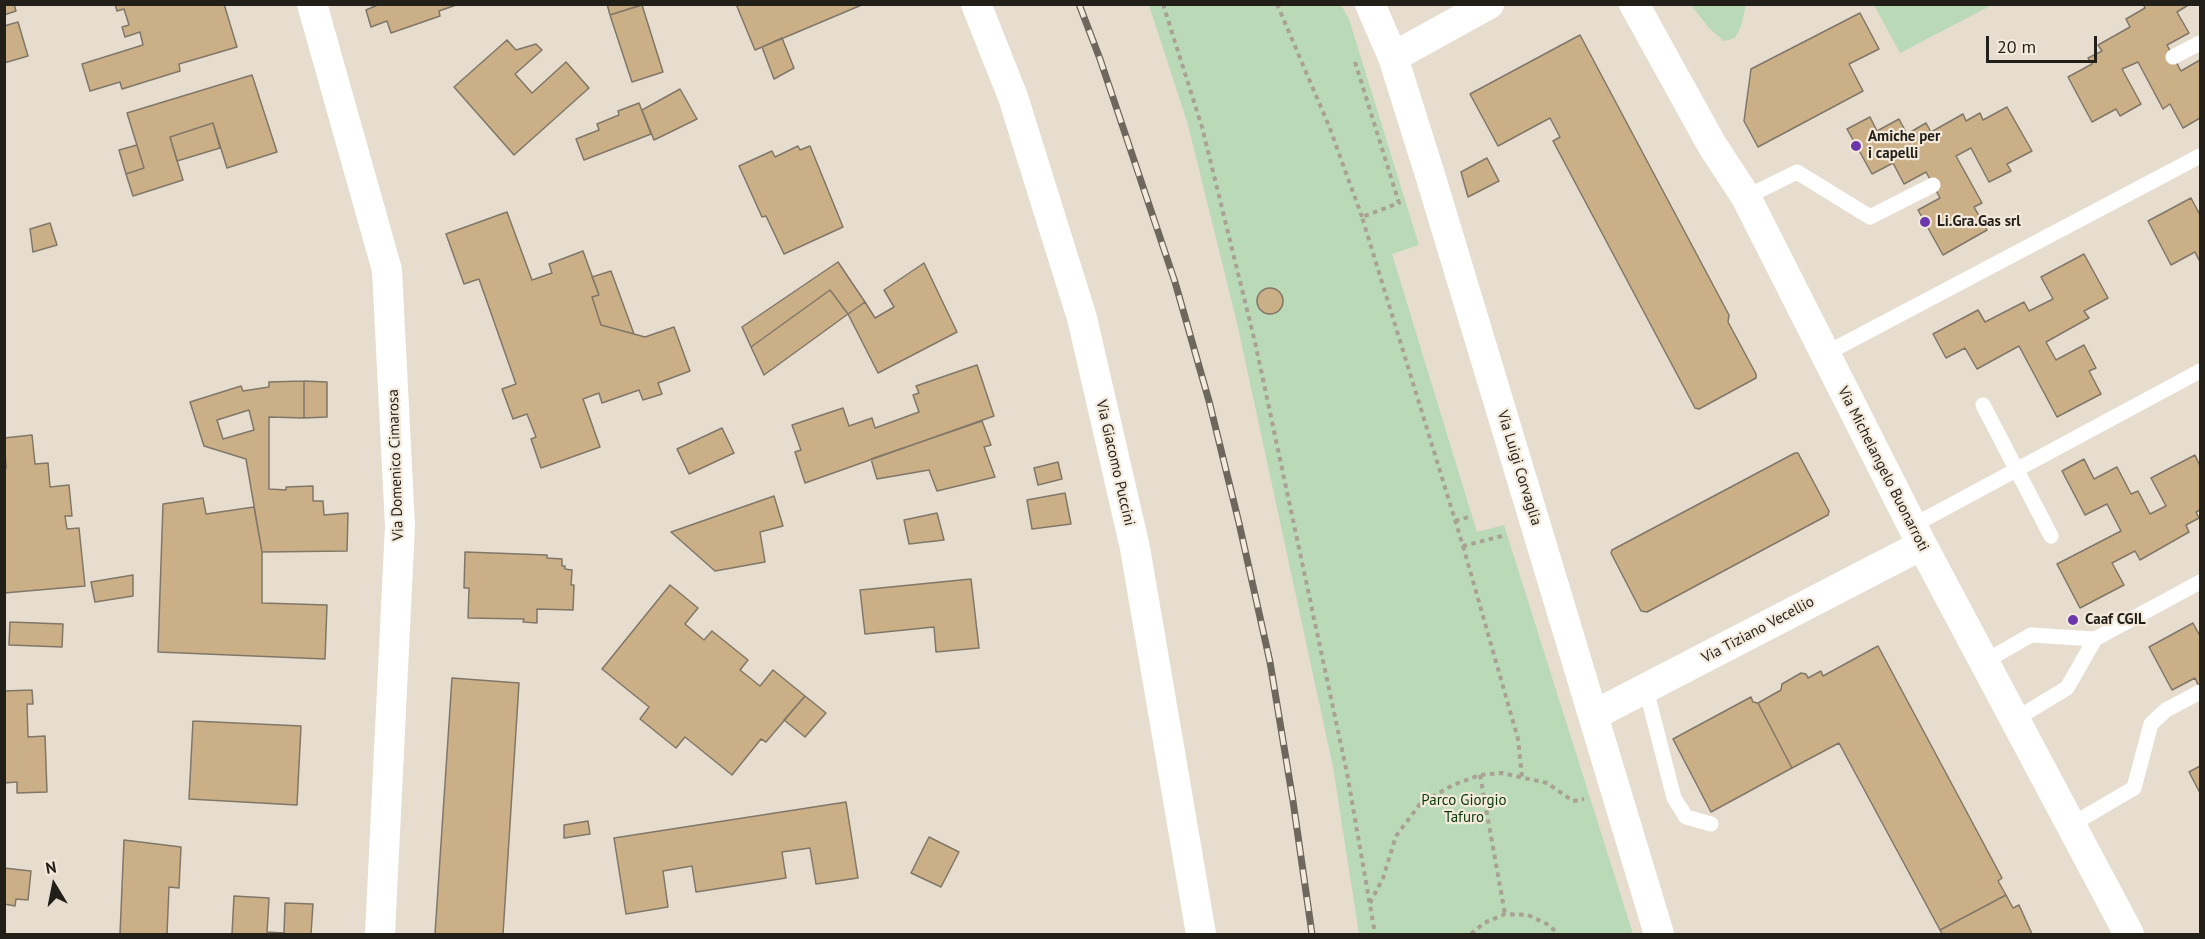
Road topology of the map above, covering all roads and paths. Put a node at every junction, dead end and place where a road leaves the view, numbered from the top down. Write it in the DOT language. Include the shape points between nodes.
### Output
graph roads {
  1 [pos="312,4"];
  2 [pos="976,4"];
  3 [pos="1162,4"];
  4 [pos="1277,4"];
  5 [pos="1370,4"];
  6 [pos="1489,4"];
  7 [pos="1634,4"];
  8 [pos="2200,42"];
  9 [pos="1352,54"];
  10 [pos="1393,57"];
  11 [pos="2173,57"];
  12 [pos="2200,156"];
  13 [pos="1933,185"];
  14 [pos="1746,197"];
  15 [pos="1362,217"];
  16 [pos="1825,354"];
  17 [pos="2200,371"];
  18 [pos="1983,405"];
  19 [pos="2016,470"];
  20 [pos="1472,516"];
  21 [pos="1455,521"];
  22 [pos="1917,536"];
  23 [pos="2051,536"];
  24 [pos="1463,546"];
  25 [pos="1505,548"];
  26 [pos="2200,582"];
  27 [pos="2095,639"];
  28 [pos="1984,662"];
  29 [pos="1646,689"];
  30 [pos="2200,692"];
  31 [pos="1594,716"];
  32 [pos="2014,720"];
  33 [pos="1480,775"];
  34 [pos="1522,777"];
  35 [pos="1581,788"];
  36 [pos="1711,824"];
  37 [pos="2070,825"];
  38 [pos="1370,903"];
  39 [pos="1505,915"];
  40 [pos="380,934"];
  41 [pos="1201,934"];
  42 [pos="1375,934"];
  43 [pos="1471,934"];
  44 [pos="1558,934"];
  45 [pos="1659,934"];
  46 [pos="2129,934"];
  1 -- 40 [label="street, Via Domenico Cimarosa" via="387,270 400,526"];
  2 -- 41 [label="street, Via Giacomo Puccini" via="1013,97 1082,318 1135,548"];
  3 -- 38 [label="path" via="1202,127 1255,342 1347,773"];
  4 -- 15 [label="path" via="1329,126"];
  5 -- 10 [label="street, Via Luigi Corvaglia"];
  6 -- 10 [label="street"];
  7 -- 14 [label="street, Via Michelangelo Buonarroti" via="1712,145"];
  8 -- 11 [label="lane"];
  9 -- 15 [label="path" via="1399,203"];
  10 -- 31 [label="street, Via Luigi Corvaglia"];
  12 -- 16 [label="lane"];
  13 -- 14 [label="lane" via="1870,217 1797,172"];
  14 -- 16 [label="street, Via Michelangelo Buonarroti"];
  15 -- 21 [label="path"];
  16 -- 22 [label="street, Via Michelangelo Buonarroti"];
  17 -- 19 [label="lane"];
  18 -- 19 [label="lane"];
  19 -- 22 [label="lane"];
  19 -- 23 [label="lane"];
  20 -- 21 [label="path"];
  21 -- 24 [label="path"];
  22 -- 28 [label="street, Via Michelangelo Buonarroti"];
  22 -- 29 [label="street, Via Tiziano Vecellio"];
  24 -- 25 [label="path" via="1502,536"];
  24 -- 34 [label="path" via="1518,739"];
  26 -- 27 [label="lane"];
  27 -- 28 [label="lane" via="2031,635"];
  27 -- 32 [label="lane" via="2067,688"];
  28 -- 32 [label="street, Via Michelangelo Buonarroti"];
  29 -- 31 [label="street, Via Tiziano Vecellio"];
  29 -- 36 [label="lane" via="1674,798 1686,817"];
  30 -- 37 [label="lane" via="2166,710 2151,724 2133,788"];
  31 -- 45 [label="street, Via Luigi Corvaglia"];
  32 -- 37 [label="street, Via Michelangelo Buonarroti"];
  33 -- 34 [label="path" via="1502,773"];
  33 -- 38 [label="path" via="1420,804 1396,836 1383,878"];
  33 -- 39 [label="path"];
  34 -- 35 [label="path" via="1547,783 1573,801 1584,799"];
  37 -- 46 [label="street, Via Michelangelo Buonarroti"];
  38 -- 42 [label="path"];
  39 -- 43 [label="path" via="1484,923"];
  39 -- 44 [label="path" via="1528,915"];
}
